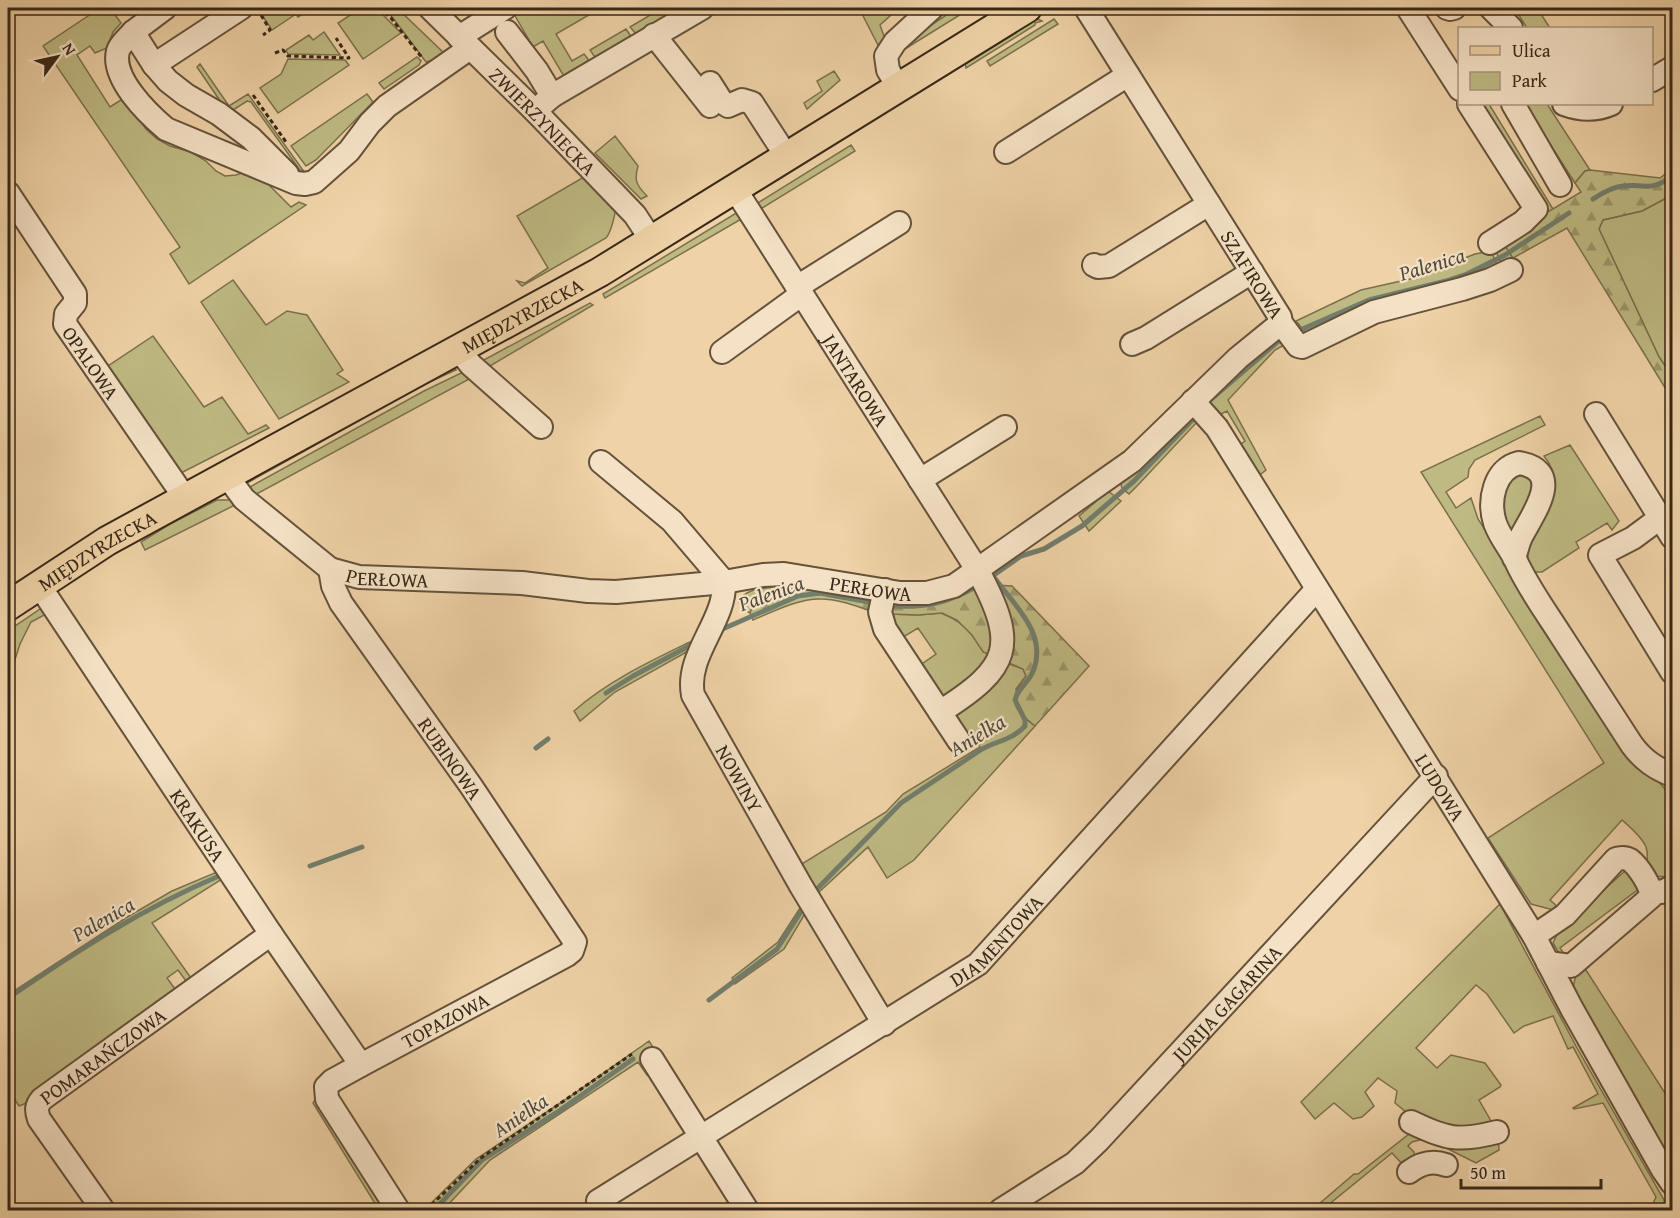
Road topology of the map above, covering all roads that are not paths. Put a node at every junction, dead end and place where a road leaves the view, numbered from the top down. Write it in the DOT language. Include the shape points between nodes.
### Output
graph roads {
  1 [pos="165,8"];
  2 [pos="241,8"];
  3 [pos="430,8"];
  4 [pos="505,8"];
  5 [pos="702,8"];
  6 [pos="932,8"];
  7 [pos="1027,8"];
  8 [pos="1086,8"];
  9 [pos="1408,8"];
  10 [pos="1447,8"];
  11 [pos="1454,8"];
  12 [pos="1492,16"];
  13 [pos="1509,27"];
  14 [pos="133,32"];
  15 [pos="507,32"];
  16 [pos="654,35"];
  17 [pos="464,42"];
  18 [pos="154,65"];
  19 [pos="1672,68"];
  20 [pos="1128,75"];
  21 [pos="1653,79"];
  22 [pos="710,83"];
  23 [pos="1458,86"];
  24 [pos="898,87"];
  25 [pos="552,96"];
  26 [pos="1470,105"];
  27 [pos="1513,105"];
  28 [pos="1568,105"];
  29 [pos="1608,105"];
  30 [pos="710,106"];
  31 [pos="535,111"];
  32 [pos="1006,152"];
  33 [pos="786,157"];
  34 [pos="296,183"];
  35 [pos="1560,185"];
  36 [pos="735,189"];
  37 [pos="8,193"];
  38 [pos="1209,204"];
  39 [pos="899,223"];
  40 [pos="652,241"];
  41 [pos="1490,243"];
  42 [pos="1094,265"];
  43 [pos="1511,270"];
  44 [pos="1252,272"];
  45 [pos="800,290"];
  46 [pos="1281,324"];
  47 [pos="1132,344"];
  48 [pos="458,349"];
  49 [pos="722,352"];
  50 [pos="1193,401"];
  51 [pos="1596,414"];
  52 [pos="541,427"];
  53 [pos="1005,428"];
  54 [pos="601,462"];
  55 [pos="227,476"];
  56 [pos="920,480"];
  57 [pos="185,498"];
  58 [pos="1660,518"];
  59 [pos="1672,537"];
  60 [pos="1514,558"];
  61 [pos="330,569"];
  62 [pos="978,571"];
  63 [pos="724,582"];
  64 [pos="39,585"];
  65 [pos="1317,589"];
  66 [pos="885,590"];
  67 [pos="8,606"];
  68 [pos="1672,672"];
  69 [pos="940,712"];
  70 [pos="959,741"];
  71 [pos="1672,775"];
  72 [pos="1436,776"];
  73 [pos="1662,889"];
  74 [pos="271,934"];
  75 [pos="1534,936"];
  76 [pos="574,947"];
  77 [pos="1548,963"];
  78 [pos="884,1024"];
  79 [pos="652,1059"];
  80 [pos="361,1065"];
  81 [pos="1411,1122"];
  82 [pos="1497,1132"];
  83 [pos="702,1138"];
  84 [pos="1446,1165"];
  85 [pos="1409,1172"];
  86 [pos="1672,1183"];
  87 [pos="598,1201"];
  88 [pos="103,1210"];
  89 [pos="398,1210"];
  90 [pos="747,1210"];
  91 [pos="1001,1210"];
  1 -- 14 [label="street"];
  2 -- 18 [label="street"];
  3 -- 17 [label="street, ZWIERZYNIECKA"];
  4 -- 17 [label="street"];
  5 -- 16 [label="street"];
  6 -- 24 [label="street" via="895,42 886,56 888,70"];
  7 -- 24 [label="main road, MIĘDZYRZECKA"];
  8 -- 20 [label="street, SZAFIROWA"];
  9 -- 23 [label="street"];
  10 -- 11 [label="street"];
  12 -- 13 [label="street"];
  14 -- 18 [label="street"];
  14 -- 34 [label="street" via="118,48 117,62 136,100 149,115 166,129"];
  15 -- 25 [label="street"];
  16 -- 25 [label="street"];
  16 -- 30 [label="street"];
  17 -- 31 [label="street, ZWIERZYNIECKA"];
  17 -- 34 [label="street" via="387,106 349,151 314,182"];
  18 -- 34 [label="street" via="186,95 251,138"];
  19 -- 21 [label="street"];
  20 -- 32 [label="street"];
  20 -- 38 [label="street, SZAFIROWA"];
  22 -- 33 [label="street" via="728,106 742,100 752,103"];
  24 -- 33 [label="main road, MIĘDZYRZECKA"];
  25 -- 31 [label="street"];
  26 -- 41 [label="street" via="1536,209"];
  27 -- 35 [label="street"];
  28 -- 29 [label="street" via="1586,109"];
  31 -- 40 [label="street, ZWIERZYNIECKA" via="634,215"];
  33 -- 36 [label="main road, MIĘDZYRZECKA"];
  36 -- 40 [label="main road, MIĘDZYRZECKA"];
  36 -- 45 [label="street, JANTAROWA"];
  37 -- 57 [label="street, OPALOWA" via="75,294 65,324"];
  38 -- 42 [label="street" via="1114,263"];
  38 -- 44 [label="street, SZAFIROWA"];
  39 -- 45 [label="street"];
  40 -- 48 [label="main road, MIĘDZYRZECKA"];
  43 -- 46 [label="street, SZAFIROWA" via="1462,290 1374,312 1302,347"];
  44 -- 46 [label="street, SZAFIROWA"];
  44 -- 47 [label="street"];
  45 -- 49 [label="street"];
  45 -- 56 [label="street, JANTAROWA"];
  46 -- 50 [label="street, PERŁOWA"];
  48 -- 52 [label="street"];
  48 -- 55 [label="main road, MIĘDZYRZECKA"];
  50 -- 62 [label="street, PERŁOWA" via="1131,461"];
  50 -- 65 [label="street, LUDOWA" via="1217,428"];
  51 -- 58 [label="street"];
  53 -- 56 [label="street"];
  54 -- 63 [label="street" via="680,529"];
  55 -- 57 [label="main road, MIĘDZYRZECKA"];
  55 -- 61 [label="street, PERŁOWA" via="244,499"];
  56 -- 62 [label="street, JANTAROWA"];
  57 -- 64 [label="main road, MIĘDZYRZECKA"];
  58 -- 59 [label="street"];
  58 -- 68 [label="street" via="1600,555"];
  60 -- 71 [label="street" via="1632,745 1642,758"];
  61 -- 63 [label="street, PERŁOWA" via="359,577 616,592"];
  61 -- 76 [label="street, RUBINOWA" via="341,603 471,786 572,937"];
  62 -- 66 [label="street, PERŁOWA" via="941,591 912,594"];
  62 -- 69 [label="street, JANTAROWA" via="1000,620 1003,646 999,662 990,675"];
  63 -- 66 [label="street, PERŁOWA" via="784,574"];
  63 -- 78 [label="street, NOWINY" via="722,604 694,672 693,695"];
  64 -- 67 [label="main road, MIĘDZYRZECKA"];
  64 -- 74 [label="street, KRAKUSA"];
  65 -- 72 [label="street, LUDOWA"];
  65 -- 78 [label="street, DIAMENTOWA" via="978,964"];
  66 -- 69 [label="street" via="880,612 885,629"];
  69 -- 70 [label="street"];
  72 -- 75 [label="street, LUDOWA"];
  72 -- 91 [label="street, JURIJA GAGARINA" via="1099,1140 1075,1163"];
  73 -- 75 [label="street" via="1630,860 1616,859 1565,915"];
  73 -- 77 [label="street" via="1571,966"];
  74 -- 80 [label="street, KRAKUSA"];
  74 -- 88 [label="street, POMARAŃCZOWA" via="37,1105 39,1119"];
  75 -- 77 [label="street, LUDOWA"];
  76 -- 80 [label="street, TOPAZOWA" via="567,955"];
  77 -- 86 [label="street, LUDOWA"];
  78 -- 83 [label="street, DIAMENTOWA"];
  79 -- 83 [label="street"];
  80 -- 89 [label="street, TOPAZOWA" via="332,1081 326,1087 327,1099"];
  81 -- 82 [label="street" via="1450,1138 1469,1139"];
  83 -- 87 [label="street, DIAMENTOWA"];
  83 -- 90 [label="street"];
  84 -- 85 [label="street" via="1425,1163"];
}
